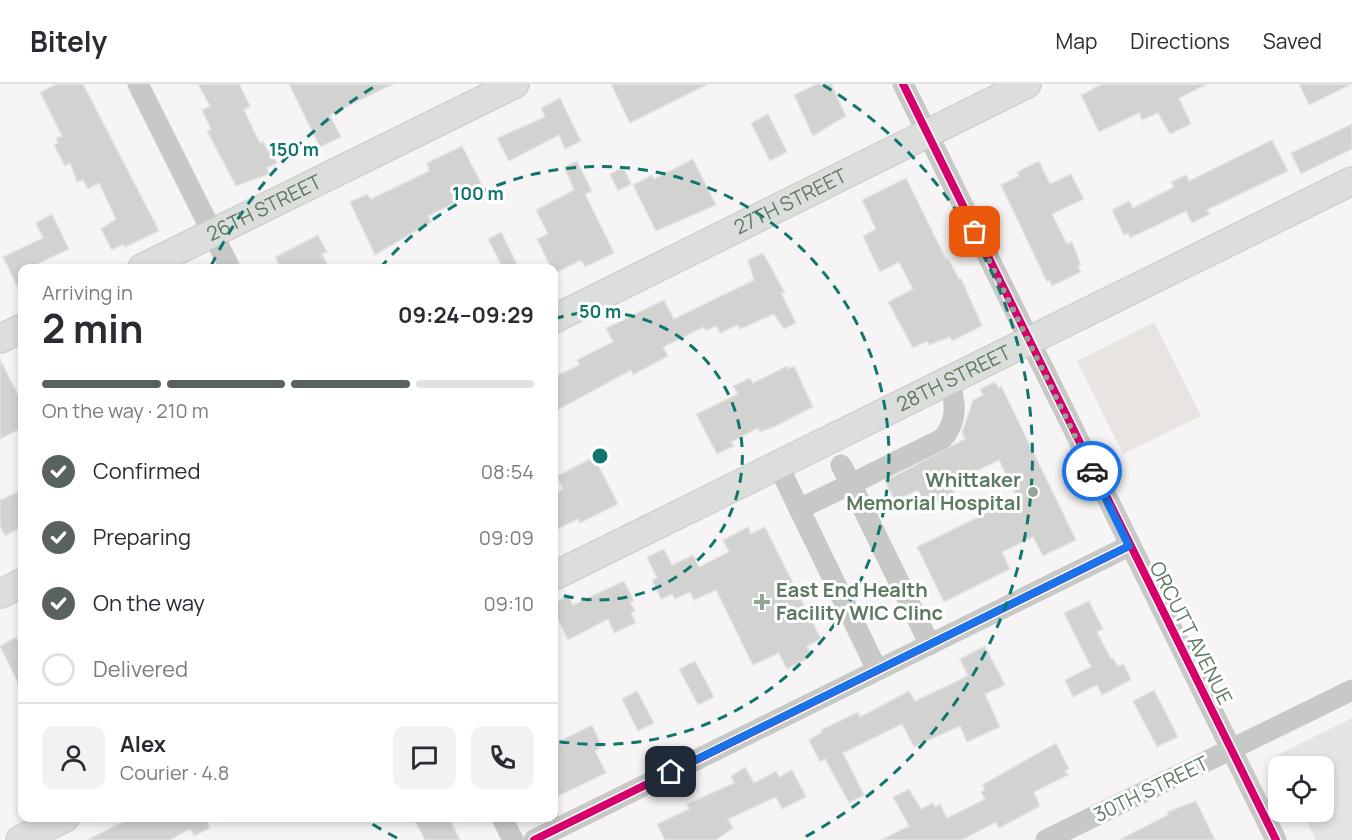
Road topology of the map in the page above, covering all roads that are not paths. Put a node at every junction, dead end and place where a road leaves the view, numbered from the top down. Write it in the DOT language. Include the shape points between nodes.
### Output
graph roads {
  1 [pos="138,84"];
  2 [pos="515,84"];
  3 [pos="903,84"];
  4 [pos="1028,84"];
  5 [pos="927,134"];
  6 [pos="1352,181"];
  7 [pos="212,234"];
  8 [pos="150,264"];
  9 [pos="228,264"];
  10 [pos="558,317"];
  11 [pos="18,330"];
  12 [pos="0,339"];
  13 [pos="1029,341"];
  14 [pos="949,381"];
  15 [pos="778,465"];
  16 [pos="841,465"];
  17 [pos="851,484"];
  18 [pos="800,508"];
  19 [pos="1129,546"];
  20 [pos="558,574"];
  21 [pos="18,585"];
  22 [pos="0,594"];
  23 [pos="929,643"];
  24 [pos="877,670"];
  25 [pos="1352,690"];
  26 [pos="1231,750"];
  27 [pos="57,822"];
  28 [pos="504,822"];
  29 [pos="20,840"];
  30 [pos="513,840"];
  31 [pos="534,840"];
  32 [pos="1046,840"];
  33 [pos="1276,840"];
  1 -- 7 [label="street"];
  2 -- 7 [label="main road, 26TH STREET"];
  3 -- 5 [label="street, ORCUTT AVENUE"];
  4 -- 5 [label="main road, 27TH STREET"];
  5 -- 10 [label="main road, 27TH STREET"];
  5 -- 13 [label="street, ORCUTT AVENUE"];
  6 -- 13 [label="main road, 28TH STREET"];
  7 -- 8 [label="main road, 26TH STREET"];
  7 -- 9 [label="street"];
  11 -- 12 [label="main road"];
  13 -- 14 [label="main road, 28TH STREET"];
  13 -- 19 [label="street, ORCUTT AVENUE"];
  14 -- 15 [label="main road, 28TH STREET"];
  14 -- 17 [label="street" via="955,407 949,432"];
  15 -- 18 [label="street"];
  15 -- 20 [label="main road, 28TH STREET"];
  16 -- 17 [label="street"];
  17 -- 18 [label="street"];
  17 -- 23 [label="street"];
  18 -- 24 [label="street"];
  19 -- 23 [label="street"];
  19 -- 26 [label="street, ORCUTT AVENUE"];
  21 -- 22 [label="main road"];
  23 -- 24 [label="street"];
  24 -- 31 [label="street"];
  25 -- 26 [label="street, 30TH STREET"];
  26 -- 32 [label="street, 30TH STREET"];
  26 -- 33 [label="street, ORCUTT AVENUE"];
  27 -- 29 [label="main road"];
  28 -- 30 [label="street"];
}
